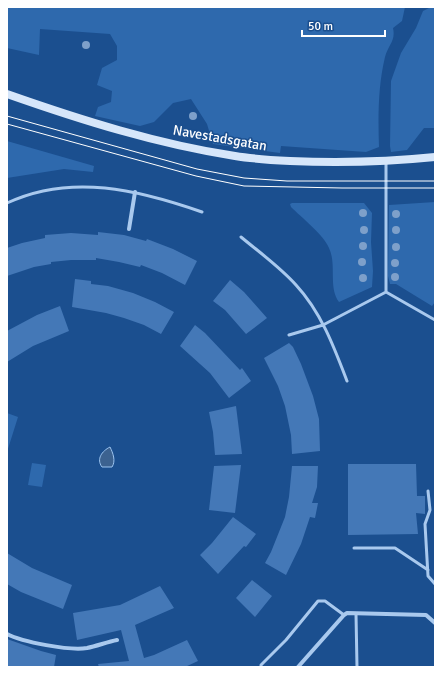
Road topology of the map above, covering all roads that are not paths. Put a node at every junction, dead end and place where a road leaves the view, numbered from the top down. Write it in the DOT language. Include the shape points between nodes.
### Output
graph roads {
  1 [pos="7,94"];
  2 [pos="435,157"];
  3 [pos="386,161"];
  4 [pos="135,192"];
  5 [pos="7,203"];
  6 [pos="202,212"];
  7 [pos="130,229"];
  8 [pos="241,237"];
  9 [pos="386,292"];
  10 [pos="435,320"];
  11 [pos="323,325"];
  12 [pos="288,335"];
  13 [pos="347,381"];
  14 [pos="428,491"];
  15 [pos="354,548"];
  16 [pos="428,570"];
  17 [pos="435,584"];
  18 [pos="356,614"];
  19 [pos="344,615"];
  20 [pos="435,623"];
  21 [pos="7,634"];
  22 [pos="117,640"];
  23 [pos="261,667"];
  24 [pos="298,667"];
  25 [pos="357,667"];
  1 -- 3 [label="street, Navestadsgatan" via="77,118 172,143 235,156 311,162"];
  2 -- 3 [label="street, Navestadsgatan"];
  3 -- 9 [label="lane"];
  4 -- 5 [label="lane" via="80,186 40,191"];
  4 -- 6 [label="lane"];
  4 -- 7 [label="street"];
  8 -- 11 [label="lane" via="297,285"];
  9 -- 10 [label="lane"];
  9 -- 11 [label="lane"];
  11 -- 12 [label="lane"];
  11 -- 13 [label="lane" via="332,340"];
  14 -- 16 [label="lane" via="430,510 425,524"];
  15 -- 16 [label="lane" via="395,548"];
  16 -- 17 [label="lane" via="428,576"];
  18 -- 19 [label="street"];
  18 -- 20 [label="street" via="426,616"];
  18 -- 25 [label="lane"];
  19 -- 23 [label="lane" via="325,601 318,601"];
  19 -- 24 [label="street"];
  21 -- 22 [label="street" via="69,649 87,648"];
}
